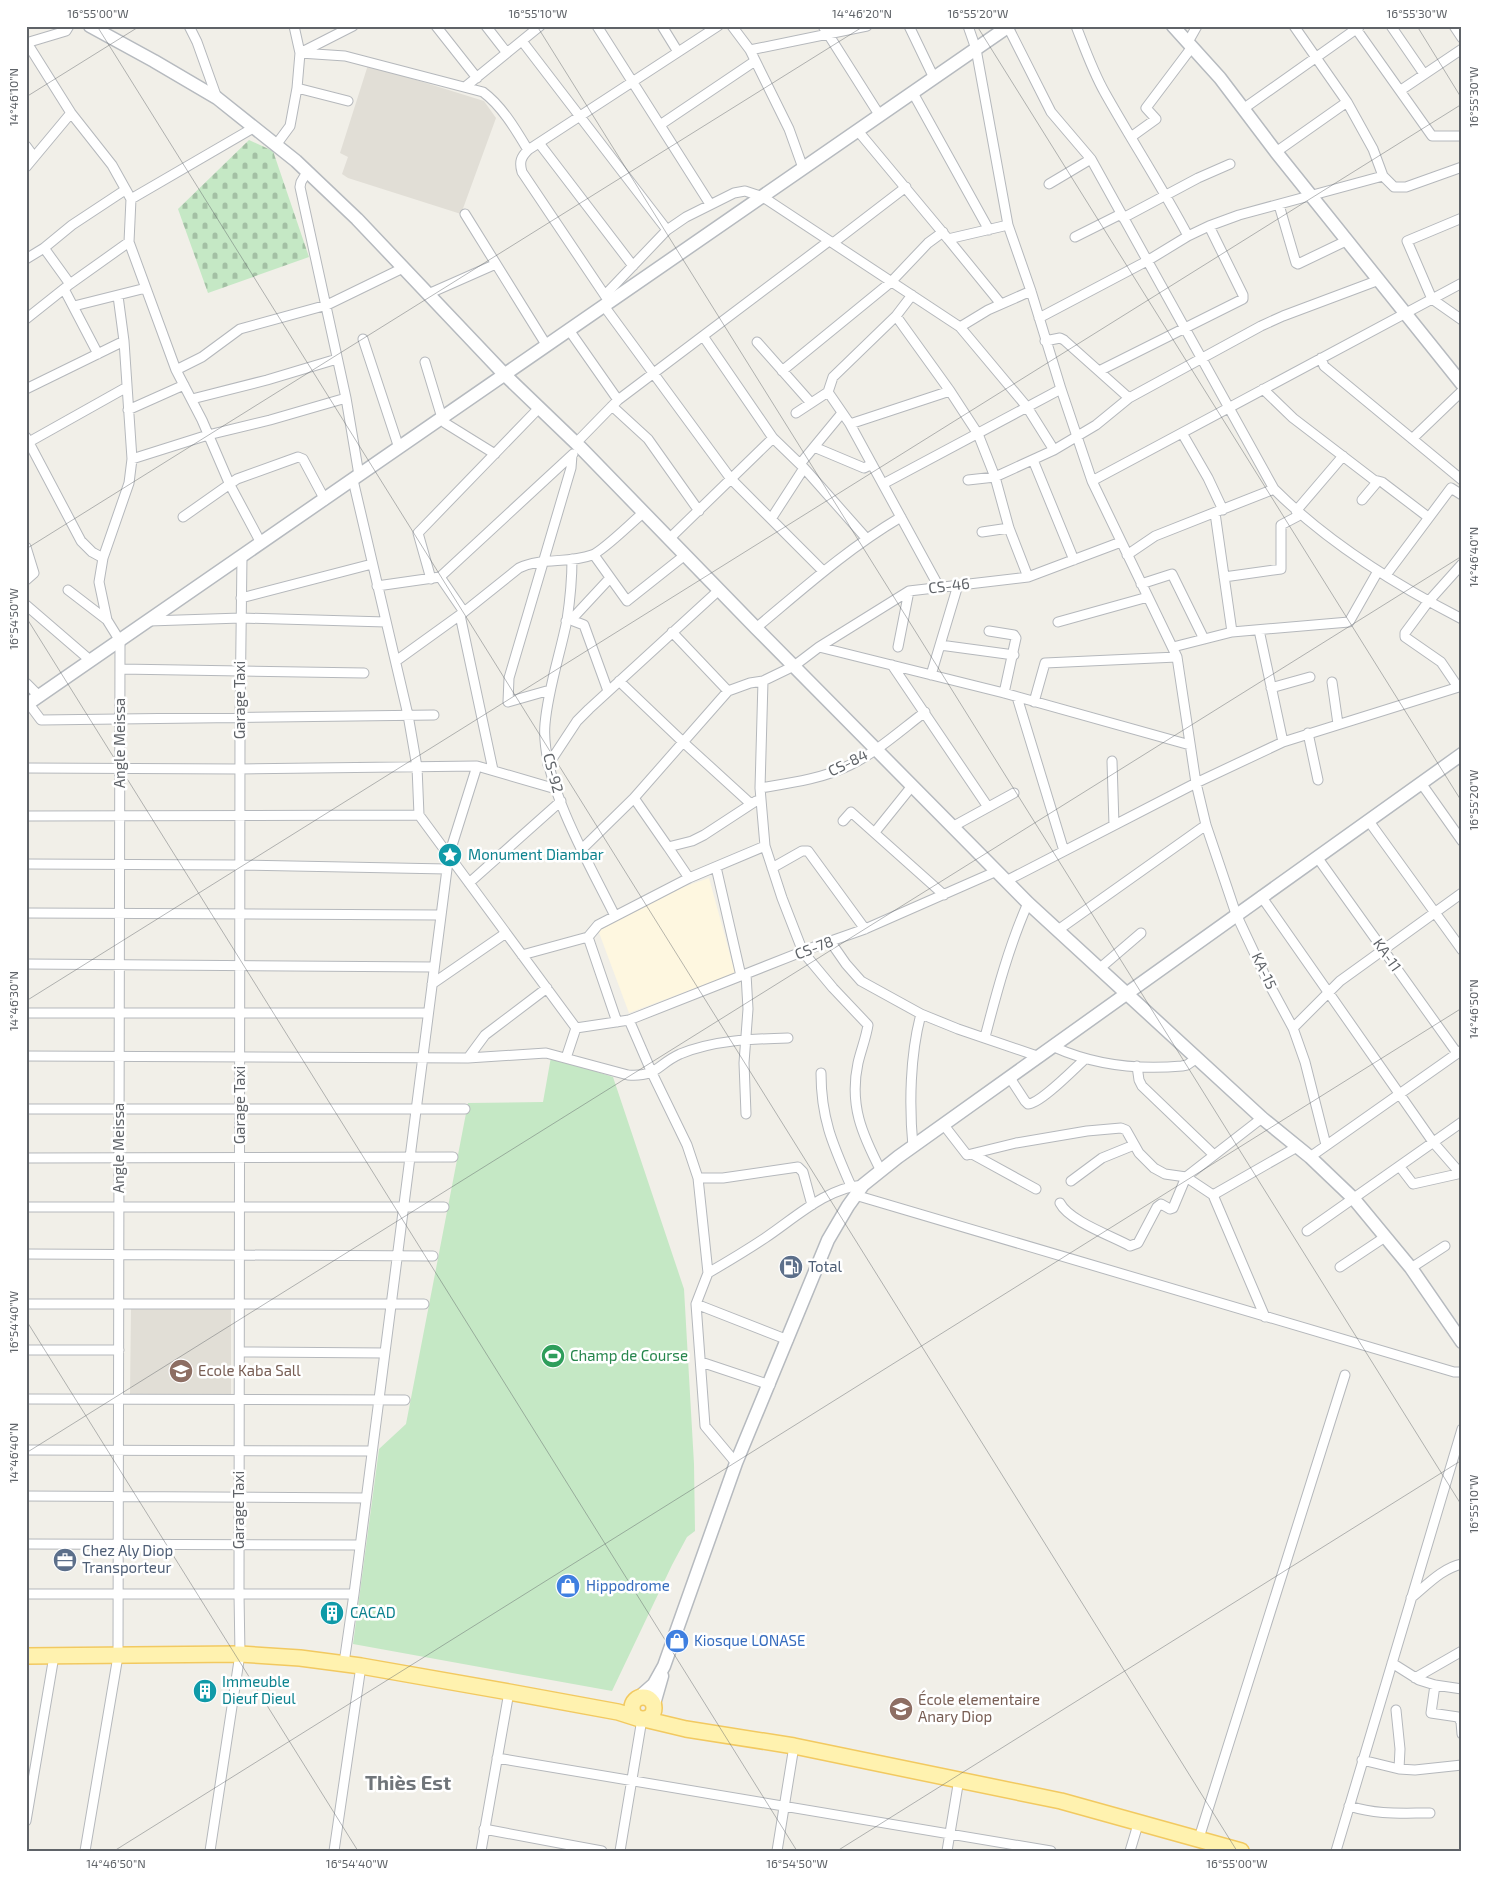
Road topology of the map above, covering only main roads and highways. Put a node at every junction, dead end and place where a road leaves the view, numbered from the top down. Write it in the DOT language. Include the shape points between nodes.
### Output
graph roads {
  1 [pos="90,26"];
  2 [pos="1173,26"];
  3 [pos="1009,27"];
  4 [pos="505,375"];
  5 [pos="1462,384"];
  6 [pos="31,702"];
  7 [pos="1462,754"];
  8 [pos="1128,994"];
  9 [pos="1458,1327"];
  10 [pos="1462,1342"];
  11 [pos="26,1656"];
  12 [pos="664,1666"];
  13 [pos="636,1700"];
  14 [pos="602,1710"];
  15 [pos="647,1714"];
  16 [pos="1241,1851"];
  1 -- 4 [label="main road" via="217,98 255,127 357,219"];
  2 -- 5 [label="main road" via="1220,78"];
  3 -- 4 [label="main road" via="606,301"];
  4 -- 6 [label="main road"];
  4 -- 8 [label="main road" via="1028,903"];
  7 -- 8 [label="main road"];
  8 -- 9 [label="main road" via="1354,1199"];
  8 -- 12 [label="main road" via="943,1124 857,1189 828,1240 736,1463"];
  9 -- 10 [label="main road"];
  11 -- 14 [label="main road" via="240,1654 300,1658"];
  12 -- 13 [label="main road" via="654,1684"];
  12 -- 15 [label="main road" via="661,1682"];
  13 -- 14 [label="main road"];
  13 -- 15 [label="main road" via="632,1709 634,1713"];
  14 -- 15 [label="main road"];
  15 -- 16 [label="main road" via="686,1729 794,1746 1061,1801"];
}
